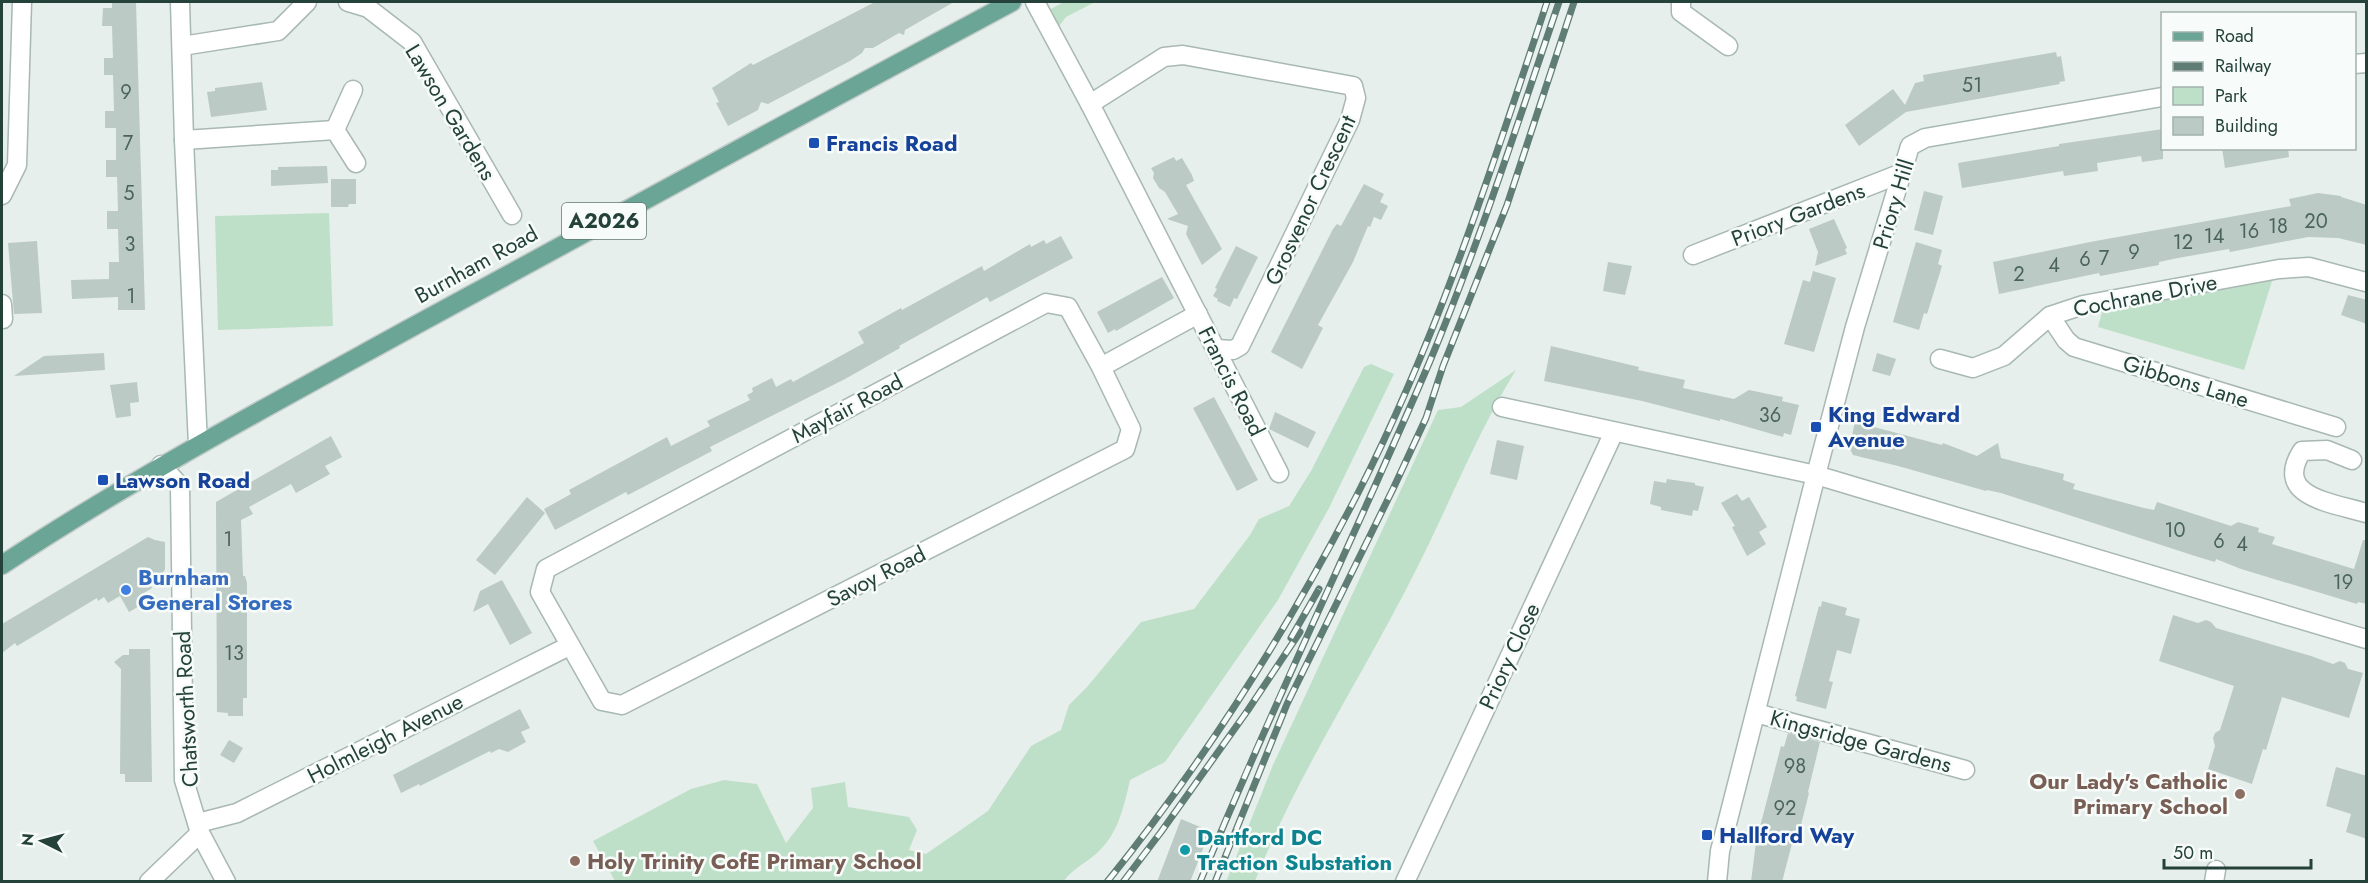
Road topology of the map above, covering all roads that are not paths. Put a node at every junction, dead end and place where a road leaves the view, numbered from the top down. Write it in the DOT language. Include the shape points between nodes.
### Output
graph roads {
  1 [pos="22,2"];
  2 [pos="180,2"];
  3 [pos="307,2"];
  4 [pos="348,2"];
  5 [pos="1012,2"];
  6 [pos="1035,2"];
  7 [pos="1681,2"];
  8 [pos="182,46"];
  9 [pos="1728,46"];
  10 [pos="352,90"];
  11 [pos="2161,97"];
  12 [pos="1090,104"];
  13 [pos="335,130"];
  14 [pos="184,140"];
  15 [pos="356,163"];
  16 [pos="1902,173"];
  17 [pos="2,195"];
  18 [pos="512,215"];
  19 [pos="1693,255"];
  20 [pos="2367,282"];
  21 [pos="1198,314"];
  22 [pos="2050,316"];
  23 [pos="1216,349"];
  24 [pos="1940,359"];
  25 [pos="1101,367"];
  26 [pos="1502,407"];
  27 [pos="2336,427"];
  28 [pos="1614,432"];
  29 [pos="198,445"];
  30 [pos="2352,460"];
  31 [pos="161,465"];
  32 [pos="1280,473"];
  33 [pos="1816,475"];
  34 [pos="2367,513"];
  35 [pos="2,565"];
  36 [pos="2367,639"];
  37 [pos="569,646"];
  38 [pos="1756,713"];
  39 [pos="1965,770"];
  40 [pos="199,828"];
  41 [pos="155,876"];
  42 [pos="226,882"];
  43 [pos="1405,882"];
  44 [pos="1717,882"];
  1 -- 17 [label="street" via="17,165"];
  2 -- 8 [label="street"];
  3 -- 8 [label="street" via="278,30"];
  4 -- 18 [label="street, Lawson Gardens" via="368,8 412,42"];
  5 -- 29 [label="main road, Burnham Road / A2026"];
  6 -- 12 [label="street, Francis Road"];
  7 -- 9 [label="street" via="1681,12"];
  8 -- 14 [label="street"];
  10 -- 13 [label="street"];
  11 -- 16 [label="street, Priory Hill" via="1925,138 1910,146"];
  12 -- 21 [label="street, Francis Road"];
  12 -- 23 [label="street, Grosvenor Crescent" via="1164,57 1183,55 1353,86 1356,98 1350,120 1240,346 1233,350"];
  13 -- 14 [label="street"];
  13 -- 15 [label="street"];
  14 -- 29 [label="street"];
  16 -- 19 [label="street, Priory Gardens"];
  16 -- 33 [label="street, Priory Hill"];
  20 -- 22 [label="street, Cochrane Drive" via="2308,267 2279,269 2083,305"];
  21 -- 23 [label="street, Francis Road"];
  21 -- 25 [label="street"];
  22 -- 24 [label="street, Cochrane Drive" via="2004,356 1973,368"];
  22 -- 27 [label="street, Gibbons Lane" via="2074,347"];
  23 -- 32 [label="street, Francis Road"];
  25 -- 37 [label="street, Savoy Road" via="1131,429 1125,449 622,705 602,701"];
  25 -- 37 [label="street, Mayfair Road" via="1068,307 1046,303 912,373 546,569 540,592"];
  26 -- 28 [label="street"];
  28 -- 33 [label="street"];
  28 -- 43 [label="street, Priory Close"];
  29 -- 31 [label="main road, Burnham Road / A2026"];
  30 -- 34 [label="street" via="2326,450 2302,451 2292,474 2296,486 2304,493"];
  31 -- 35 [label="main road, Burnham Road / A2026"];
  31 -- 40 [label="street, Chatsworth Road" via="180,486 184,780"];
  33 -- 36 [label="street"];
  33 -- 38 [label="street"];
  37 -- 40 [label="street, Holmleigh Avenue" via="237,813"];
  38 -- 39 [label="street, Kingsridge Gardens"];
  38 -- 44 [label="street" via="1720,851"];
  40 -- 41 [label="street"];
  40 -- 42 [label="street, Chatsworth Road"];
}
